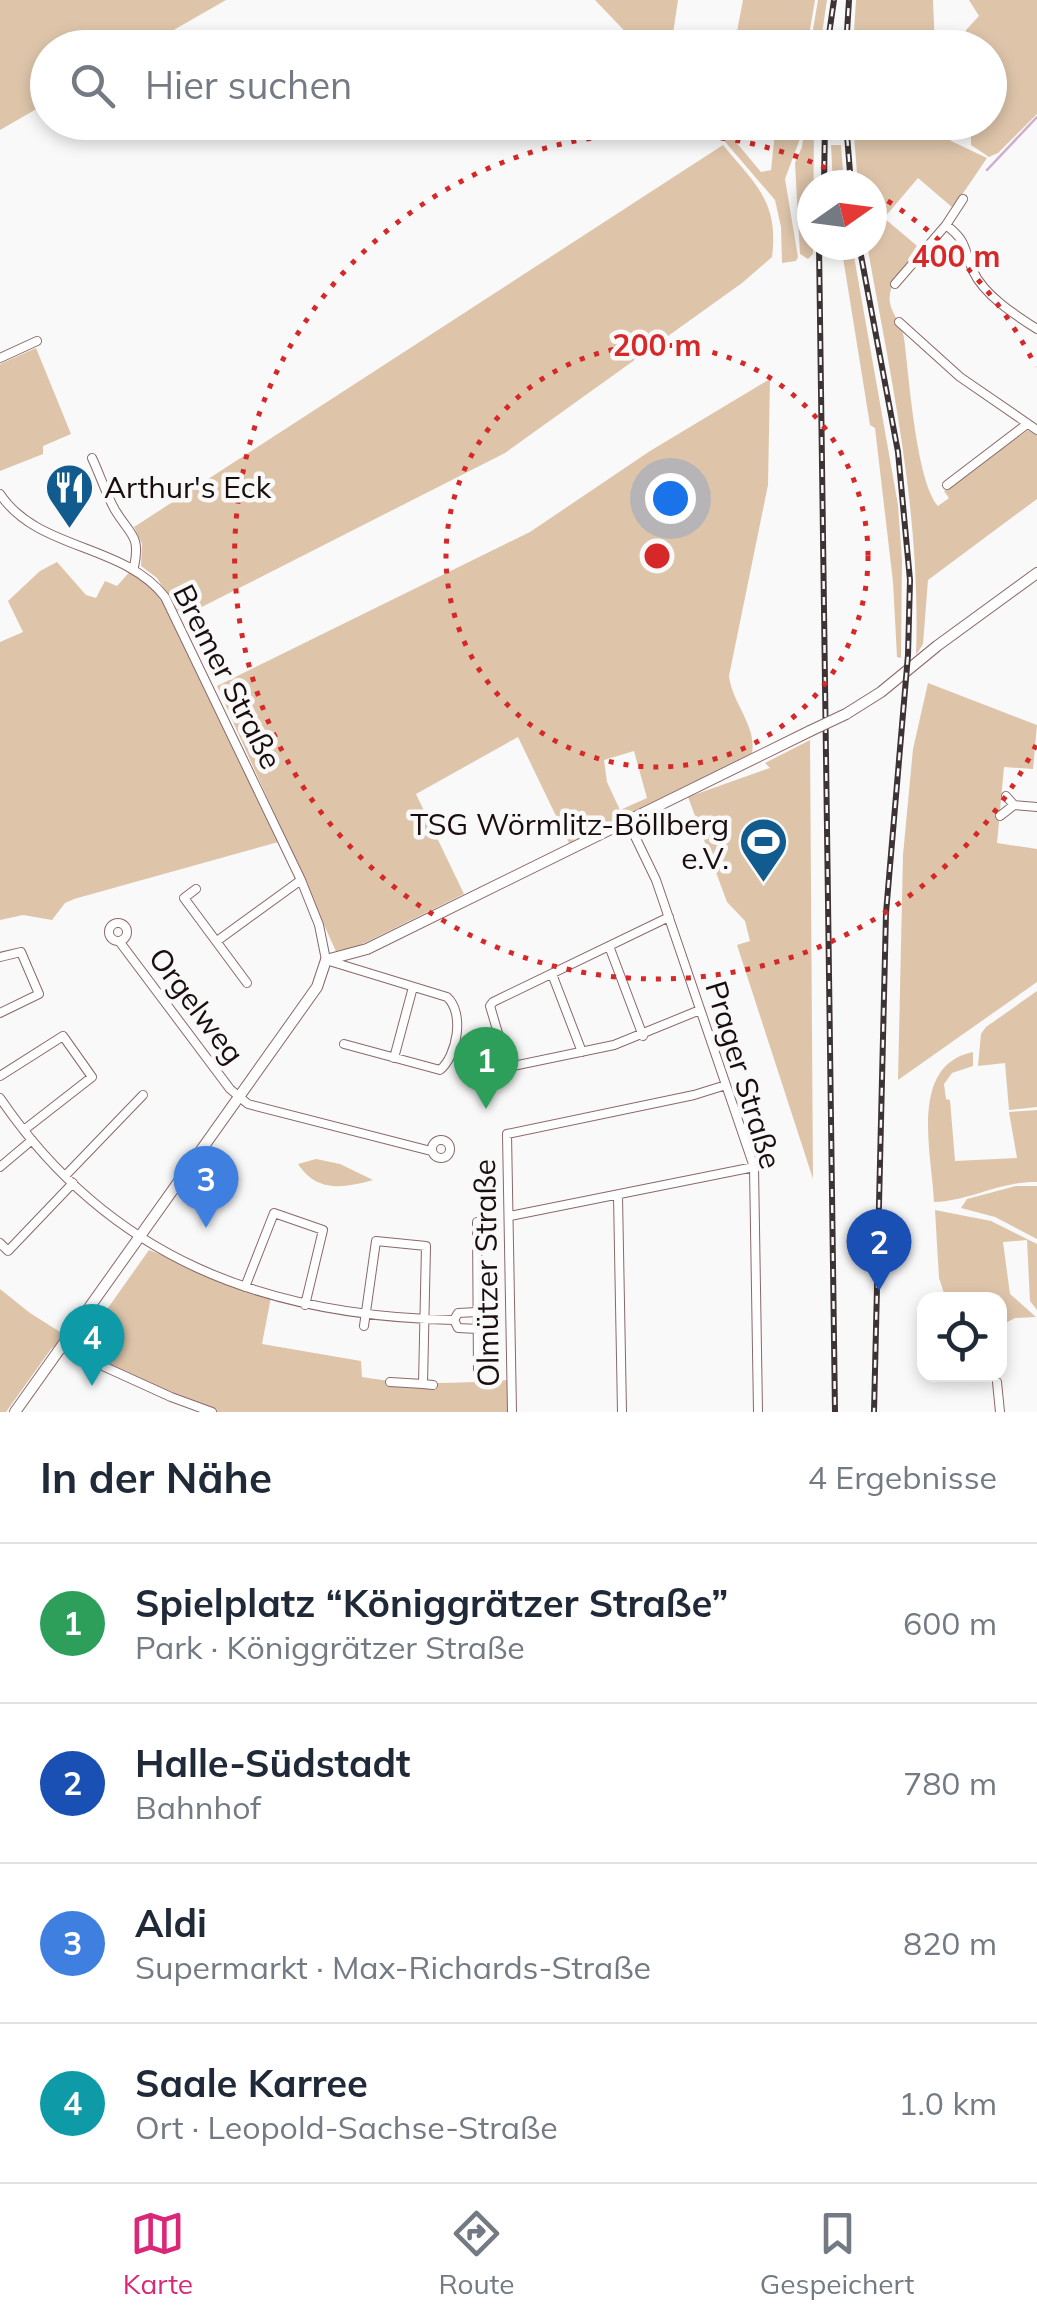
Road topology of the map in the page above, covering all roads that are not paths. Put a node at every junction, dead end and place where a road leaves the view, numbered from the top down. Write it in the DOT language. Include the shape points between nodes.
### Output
graph roads {
  1 [pos="963,199"];
  2 [pos="946,225"];
  3 [pos="895,284"];
  4 [pos="898,322"];
  5 [pos="1037,328"];
  6 [pos="37,342"];
  7 [pos="0,358"];
  8 [pos="1027,424"];
  9 [pos="1037,430"];
  10 [pos="92,458"];
  11 [pos="947,485"];
  12 [pos="0,494"];
  13 [pos="134,567"];
  14 [pos="1037,573"];
  15 [pos="1006,796"];
  16 [pos="1014,805"];
  17 [pos="1037,807"];
  18 [pos="1000,816"];
  19 [pos="628,822"];
  20 [pos="301,880"];
  21 [pos="196,889"];
  22 [pos="669,918"];
  23 [pos="118,941"];
  24 [pos="217,941"];
  25 [pos="609,946"];
  26 [pos="0,957"];
  27 [pos="326,960"];
  28 [pos="552,974"];
  29 [pos="248,983"];
  30 [pos="412,987"];
  31 [pos="700,1010"];
  32 [pos="0,1012"];
  33 [pos="642,1036"];
  34 [pos="344,1044"];
  35 [pos="582,1052"];
  36 [pos="394,1058"];
  37 [pos="0,1076"];
  38 [pos="726,1085"];
  39 [pos="143,1095"];
  40 [pos="239,1097"];
  41 [pos="1,1100"];
  42 [pos="24,1130"];
  43 [pos="32,1140"];
  44 [pos="432,1151"];
  45 [pos="754,1167"];
  46 [pos="0,1168"];
  47 [pos="65,1176"];
  48 [pos="73,1183"];
  49 [pos="618,1196"];
  50 [pos="510,1216"];
  51 [pos="477,1222"];
  52 [pos="140,1236"];
  53 [pos="0,1243"];
  54 [pos="245,1287"];
  55 [pos="271,1297"];
  56 [pos="305,1304"];
  57 [pos="268,1309"];
  58 [pos="477,1312"];
  59 [pos="425,1320"];
  60 [pos="454,1320"];
  61 [pos="365,1321"];
  62 [pos="478,1329"];
  63 [pos="61,1348"];
  64 [pos="478,1373"];
  65 [pos="390,1382"];
  66 [pos="997,1382"];
  67 [pos="14,1412"];
  68 [pos="212,1412"];
  69 [pos="512,1412"];
  70 [pos="622,1412"];
  71 [pos="758,1412"];
  72 [pos="1000,1412"];
  1 -- 2 [label="street"];
  2 -- 3 [label="street"];
  2 -- 5 [label="street" via="962,237 976,275 1004,306"];
  4 -- 8 [label="street"];
  6 -- 7 [label="street"];
  8 -- 9 [label="street"];
  8 -- 11 [label="street"];
  10 -- 13 [label="street" via="116,512 130,526 138,547"];
  12 -- 13 [label="street, Bremer Straße" via="22,520"];
  13 -- 20 [label="street, Bremer Straße" via="165,597"];
  14 -- 19 [label="street, bridge" via="846,714"];
  15 -- 16 [label="street"];
  16 -- 17 [label="street"];
  16 -- 18 [label="street"];
  19 -- 22 [label="street, Prager Straße"];
  19 -- 27 [label="street" via="368,949"];
  20 -- 24 [label="street"];
  20 -- 27 [label="street, Bremer Straße"];
  21 -- 24 [label="street" via="184,898"];
  22 -- 25 [label="street"];
  22 -- 31 [label="street, Prager Straße"];
  23 -- 40 [label="street, Orgelweg"];
  24 -- 29 [label="street"];
  25 -- 28 [label="street"];
  25 -- 33 [label="street"];
  26 -- 32 [label="street" via="21,952 38,994"];
  27 -- 30 [label="street"];
  27 -- 40 [label="street" via="317,987"];
  28 -- 35 [label="street"];
  28 -- 35 [label="street" via="490,1006 508,1067"];
  30 -- 36 [label="street"];
  30 -- 36 [label="street" via="454,1002 458,1022 444,1068"];
  31 -- 33 [label="street"];
  31 -- 38 [label="street, Prager Straße"];
  33 -- 35 [label="street"];
  34 -- 36 [label="street"];
  37 -- 42 [label="street" via="63,1036 92,1076"];
  38 -- 45 [label="street, Prager Straße"];
  38 -- 50 [label="street, Olmützer Straße" via="507,1134"];
  39 -- 47 [label="street"];
  40 -- 44 [label="street"];
  40 -- 52 [label="street"];
  41 -- 42 [label="street"];
  42 -- 43 [label="street"];
  43 -- 46 [label="street"];
  43 -- 47 [label="street"];
  45 -- 49 [label="street"];
  45 -- 71 [label="street, Prager Straße"];
  47 -- 48 [label="street"];
  48 -- 52 [label="street"];
  48 -- 53 [label="street" via="8,1251"];
  49 -- 50 [label="street"];
  49 -- 70 [label="street"];
  50 -- 69 [label="street, Olmützer Straße"];
  51 -- 58 [label="street"];
  52 -- 54 [label="street" via="188,1266"];
  52 -- 63 [label="street"];
  54 -- 55 [label="street"];
  54 -- 56 [label="street" via="274,1213 323,1230"];
  55 -- 56 [label="street"];
  55 -- 57 [label="street"];
  56 -- 61 [label="street"];
  58 -- 60 [label="street" via="458,1313"];
  58 -- 62 [label="street"];
  59 -- 60 [label="street"];
  59 -- 61 [label="street"];
  59 -- 61 [label="street" via="426,1246 376,1241"];
  59 -- 65 [label="street" via="428,1385"];
  60 -- 62 [label="street" via="458,1328"];
  62 -- 64 [label="street"];
  63 -- 67 [label="street"];
  63 -- 68 [label="street"];
  66 -- 72 [label="street"];
}
